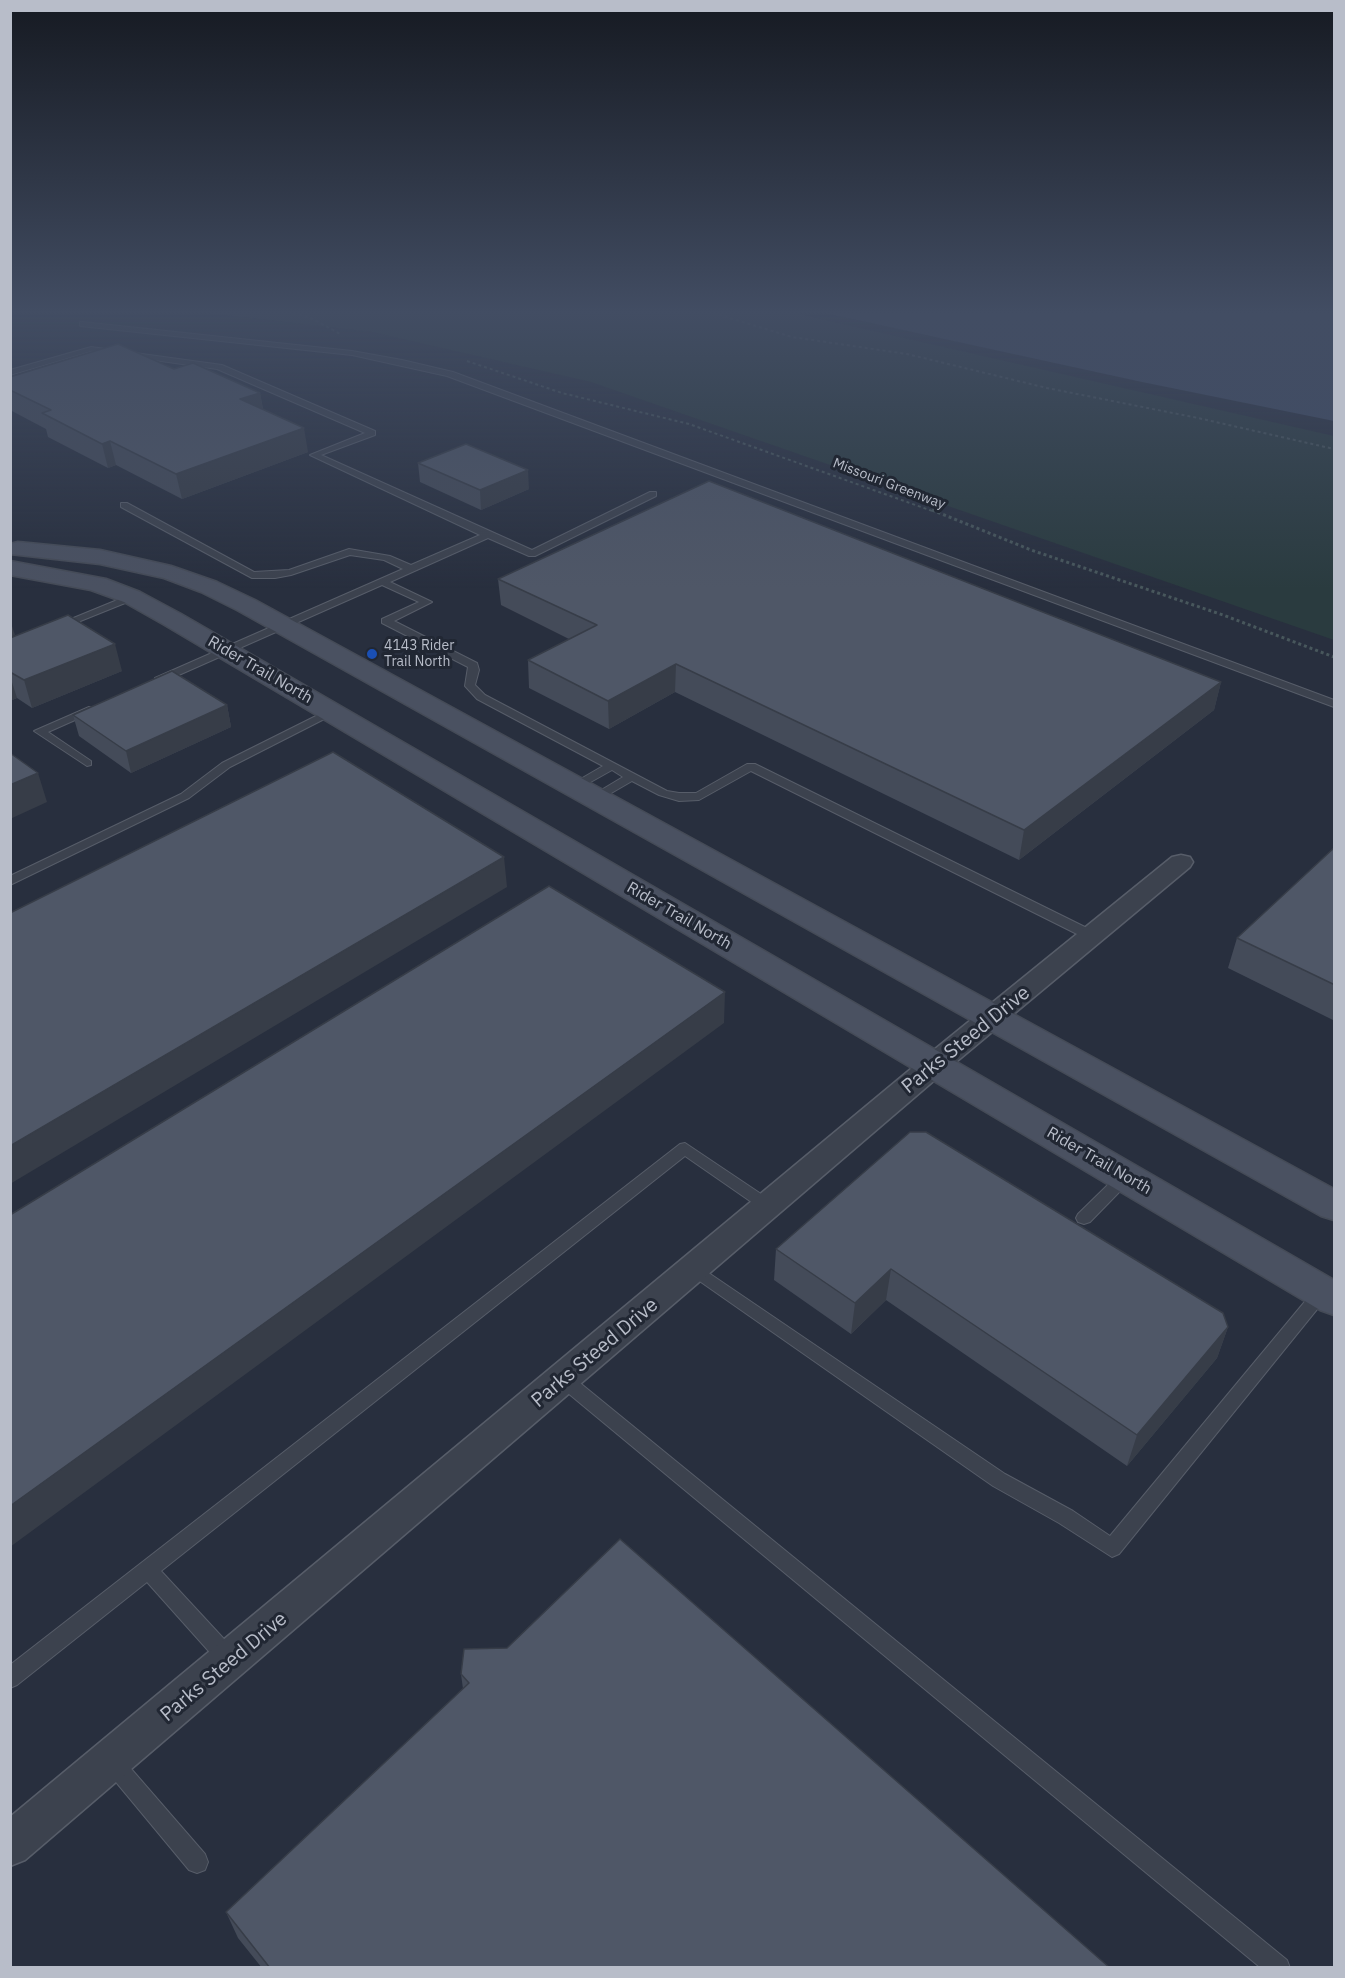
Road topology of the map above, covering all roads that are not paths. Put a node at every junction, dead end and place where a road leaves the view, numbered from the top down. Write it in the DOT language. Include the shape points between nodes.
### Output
graph roads {
  1 [pos="308,405"];
  2 [pos="532,405"];
  3 [pos="653,495"];
  4 [pos="124,505"];
  5 [pos="488,535"];
  6 [pos="10,549"];
  7 [pos="10,568"];
  8 [pos="412,569"];
  9 [pos="382,582"];
  10 [pos="132,597"];
  11 [pos="281,627"];
  12 [pos="51,629"];
  13 [pos="225,650"];
  14 [pos="146,685"];
  15 [pos="104,704"];
  16 [pos="1335,704"];
  17 [pos="330,712"];
  18 [pos="87,763"];
  19 [pos="610,766"];
  20 [pos="632,777"];
  21 [pos="586,792"];
  22 [pos="1181,862"];
  23 [pos="10,881"];
  24 [pos="1092,936"];
  25 [pos="994,1017"];
  26 [pos="934,1065"];
  27 [pos="1125,1177"];
  28 [pos="768,1206"];
  29 [pos="1335,1206"];
  30 [pos="1084,1218"];
  31 [pos="694,1269"];
  32 [pos="1329,1296"];
  33 [pos="563,1379"];
  34 [pos="149,1571"];
  35 [pos="230,1661"];
  36 [pos="10,1678"];
  37 [pos="112,1761"];
  38 [pos="10,1845"];
  39 [pos="197,1862"];
  40 [pos="1280,1968"];
  1 -- 5 [label="lane" via="372,433 314,455"];
  2 -- 16 [label="lane"];
  3 -- 5 [label="lane" via="532,554"];
  4 -- 8 [label="lane" via="252,575 291,572 349,552 387,558"];
  5 -- 8 [label="lane"];
  6 -- 11 [label="street" via="100,557 171,573 208,587"];
  7 -- 10 [label="street, Rider Trail North" via="57,574"];
  8 -- 9 [label="lane"];
  9 -- 11 [label="lane"];
  9 -- 19 [label="lane" via="427,602 387,621 473,665 470,686 481,697"];
  10 -- 12 [label="lane"];
  10 -- 13 [label="street, Rider Trail North"];
  11 -- 13 [label="lane"];
  11 -- 21 [label="street"];
  13 -- 14 [label="lane"];
  13 -- 17 [label="street, Rider Trail North"];
  15 -- 18 [label="lane" via="40,731"];
  17 -- 23 [label="lane" via="226,765 185,796"];
  17 -- 26 [label="street, Rider Trail North"];
  19 -- 20 [label="lane"];
  19 -- 21 [label="lane"];
  20 -- 21 [label="lane"];
  20 -- 24 [label="lane" via="663,793 699,796 751,766"];
  21 -- 25 [label="street"];
  22 -- 24 [label="street, Parks Steed Drive"];
  24 -- 25 [label="street, Parks Steed Drive"];
  25 -- 26 [label="street, Parks Steed Drive"];
  25 -- 29 [label="street"];
  26 -- 27 [label="street, Rider Trail North"];
  26 -- 28 [label="street, Parks Steed Drive"];
  27 -- 30 [label="lane"];
  27 -- 32 [label="street, Rider Trail North"];
  28 -- 31 [label="street, Parks Steed Drive"];
  28 -- 34 [label="lane" via="685,1148"];
  31 -- 32 [label="lane" via="999,1480 1112,1548"];
  31 -- 33 [label="street, Parks Steed Drive"];
  33 -- 35 [label="street, Parks Steed Drive"];
  33 -- 40 [label="lane"];
  34 -- 35 [label="lane"];
  34 -- 36 [label="lane"];
  35 -- 37 [label="street, Parks Steed Drive"];
  37 -- 38 [label="street, Parks Steed Drive"];
  37 -- 39 [label="lane"];
}
